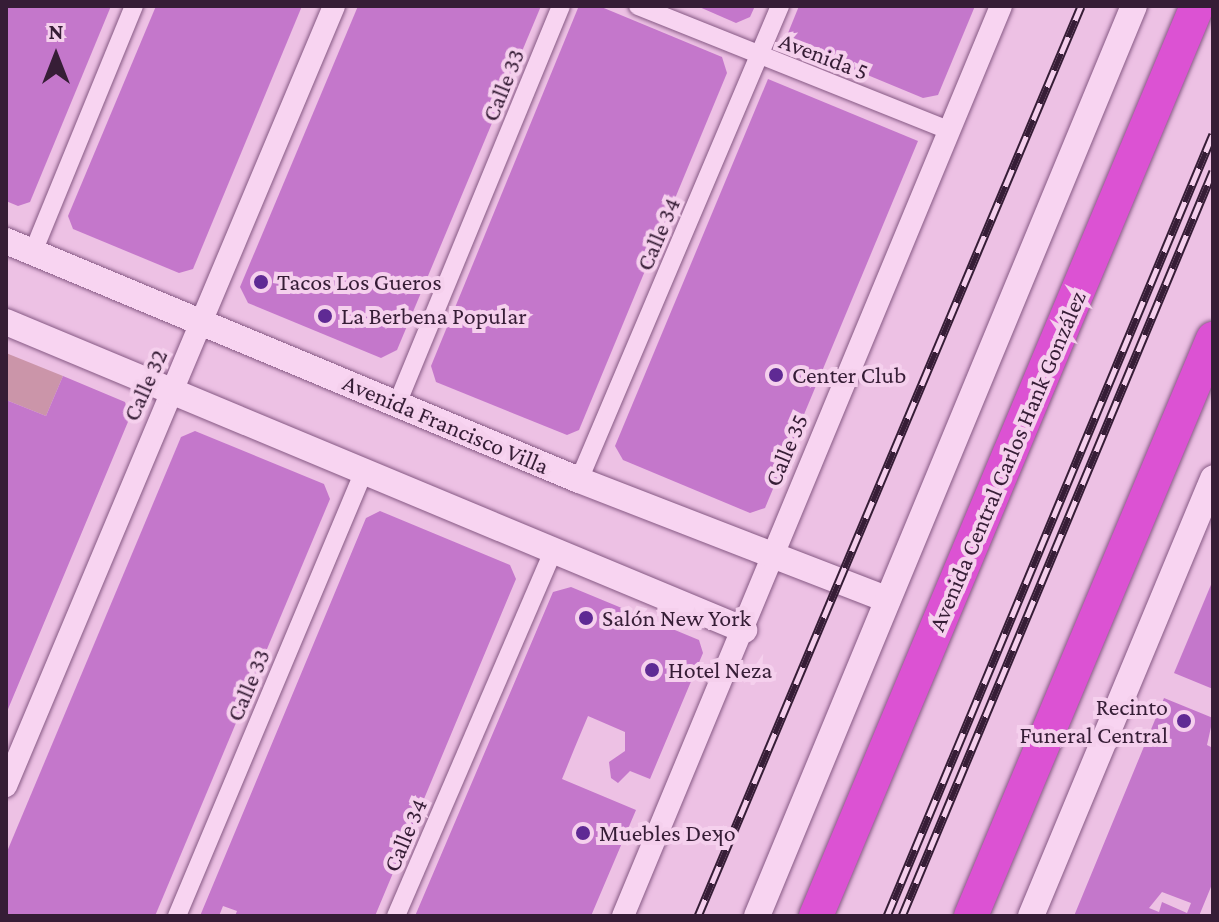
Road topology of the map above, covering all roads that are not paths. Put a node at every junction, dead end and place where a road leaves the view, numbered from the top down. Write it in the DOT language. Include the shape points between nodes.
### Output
graph roads {
  1 [pos="134,6"];
  2 [pos="334,6"];
  3 [pos="561,6"];
  4 [pos="638,6"];
  5 [pos="780,6"];
  6 [pos="1001,6"];
  7 [pos="1134,6"];
  8 [pos="1197,6"];
  9 [pos="759,56"];
  10 [pos="948,130"];
  11 [pos="6,241"];
  12 [pos="33,252"];
  13 [pos="6,322"];
  14 [pos="201,323"];
  15 [pos="1213,339"];
  16 [pos="169,391"];
  17 [pos="397,404"];
  18 [pos="363,473"];
  19 [pos="1213,478"];
  20 [pos="579,480"];
  21 [pos="553,552"];
  22 [pos="771,556"];
  23 [pos="888,600"];
  24 [pos="744,630"];
  25 [pos="6,786"];
  26 [pos="836,869"];
  27 [pos="177,916"];
  28 [pos="396,916"];
  29 [pos="623,916"];
  30 [pos="757,916"];
  31 [pos="806,916"];
  32 [pos="816,916"];
  33 [pos="971,916"];
  34 [pos="1031,916"];
  1 -- 12 [label="street"];
  2 -- 14 [label="street, Calle 32"];
  3 -- 17 [label="street, Calle 33"];
  4 -- 9 [label="street, Avenida 5"];
  5 -- 9 [label="street, Calle 34"];
  6 -- 10 [label="street, Calle 35"];
  7 -- 23 [label="main road"];
  8 -- 26 [label="highway, Avenida Central Carlos Hank González"];
  9 -- 10 [label="street, Avenida 5"];
  9 -- 20 [label="street, Calle 34"];
  10 -- 22 [label="street, Calle 35"];
  11 -- 12 [label="main road, Avenida Francisco Villa"];
  12 -- 14 [label="main road, Avenida Francisco Villa"];
  13 -- 16 [label="main road"];
  14 -- 16 [label="street, Calle 32"];
  14 -- 17 [label="main road, Avenida Francisco Villa"];
  15 -- 33 [label="highway"];
  16 -- 18 [label="main road"];
  16 -- 25 [label="street, Calle 32"];
  17 -- 20 [label="main road, Avenida Francisco Villa"];
  18 -- 21 [label="main road"];
  18 -- 27 [label="street, Calle 33"];
  19 -- 34 [label="main road"];
  20 -- 22 [label="main road, Avenida Francisco Villa"];
  21 -- 24 [label="main road"];
  21 -- 28 [label="street, Calle 34"];
  22 -- 23 [label="main road, Avenida Francisco Villa"];
  22 -- 24 [label="street, Calle 35"];
  23 -- 30 [label="main road"];
  24 -- 29 [label="street, Calle 35"];
  26 -- 31 [label="highway"];
  26 -- 32 [label="highway, Avenida Central Carlos Hank González"];
}
